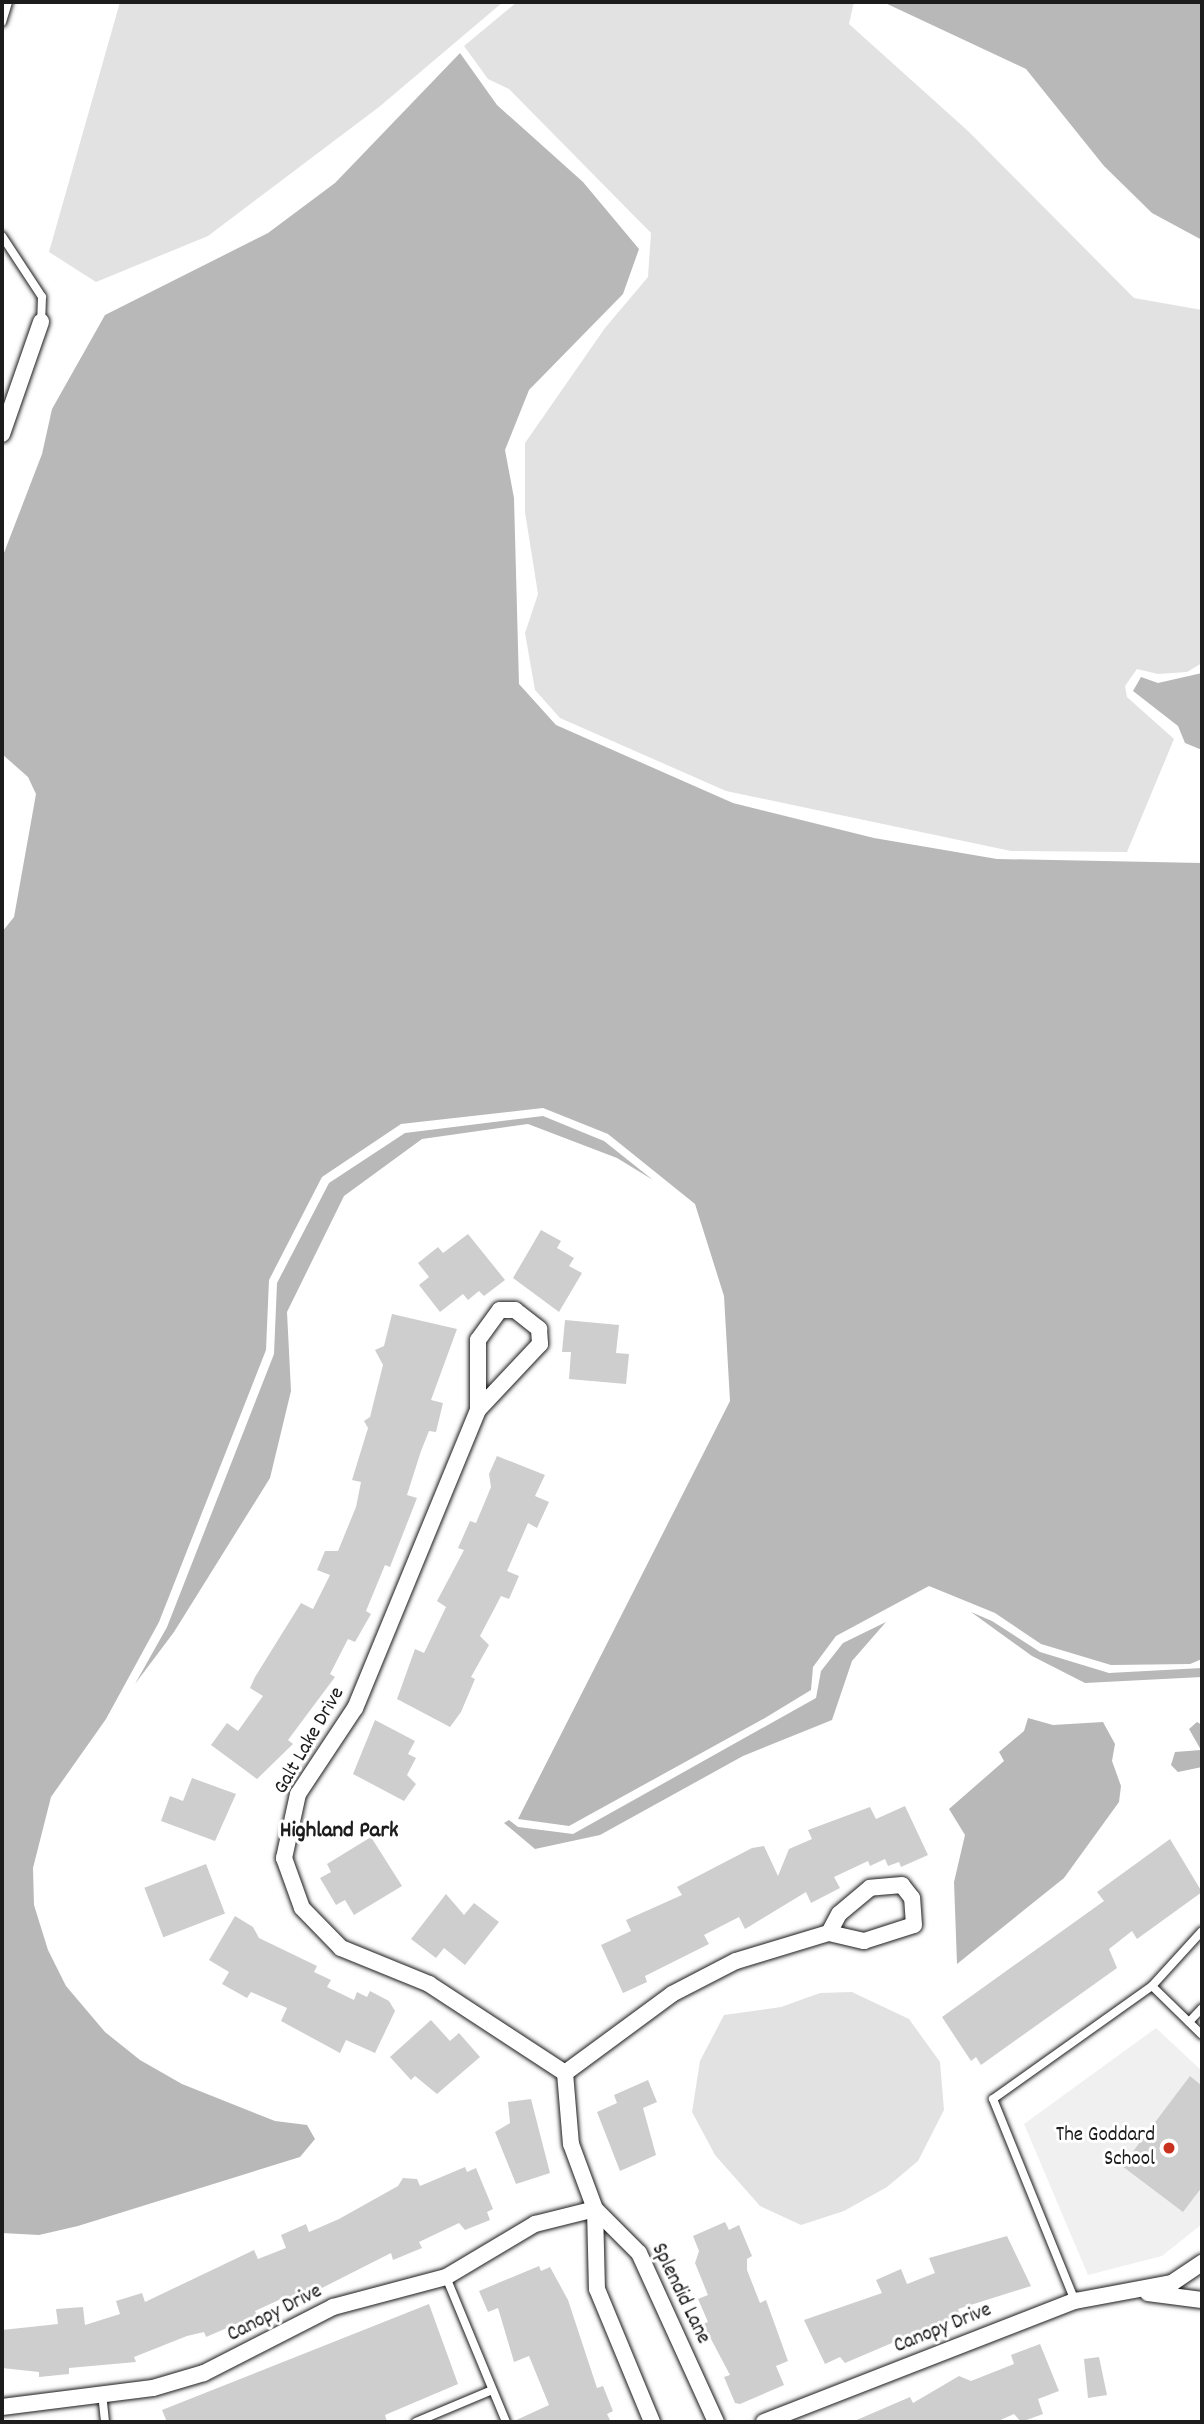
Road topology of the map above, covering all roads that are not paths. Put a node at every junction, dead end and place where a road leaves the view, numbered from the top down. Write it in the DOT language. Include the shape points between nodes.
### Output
graph roads {
  1 [pos="8,2"];
  2 [pos="2,22"];
  3 [pos="2,236"];
  4 [pos="41,322"];
  5 [pos="2,434"];
  6 [pos="478,1410"];
  7 [pos="1202,1931"];
  8 [pos="829,1933"];
  9 [pos="1152,1986"];
  10 [pos="1202,2008"];
  11 [pos="1189,2022"];
  12 [pos="1202,2035"];
  13 [pos="565,2073"];
  14 [pos="595,2209"];
  15 [pos="1202,2263"];
  16 [pos="446,2277"];
  17 [pos="1142,2292"];
  18 [pos="1202,2300"];
  19 [pos="1075,2301"];
  20 [pos="492,2390"];
  21 [pos="102,2393"];
  22 [pos="2,2407"];
  23 [pos="106,2422"];
  24 [pos="416,2422"];
  25 [pos="506,2422"];
  26 [pos="652,2422"];
  27 [pos="716,2422"];
  28 [pos="764,2422"];
  1 -- 2 [label="lane"];
  3 -- 4 [label="lane" via="42,297"];
  4 -- 5 [label="street"];
  6 -- 6 [label="street, Galt Lake Drive" via="478,1340 500,1310 515,1310 539,1329 540,1344"];
  6 -- 13 [label="street, Galt Lake Drive" via="355,1708 298,1794 284,1858 302,1908 341,1948 429,1984"];
  7 -- 9 [label="lane"];
  8 -- 8 [label="street" via="864,1941 889,1937 914,1925 912,1898 902,1885 870,1888 839,1914"];
  8 -- 13 [label="street" via="736,1961 693,1983"];
  9 -- 11 [label="lane"];
  9 -- 19 [label="lane" via="993,2099"];
  10 -- 11 [label="lane"];
  11 -- 12 [label="lane"];
  13 -- 14 [label="street" via="571,2144"];
  14 -- 16 [label="street, Canopy Drive" via="535,2224"];
  14 -- 26 [label="street" via="597,2289"];
  14 -- 27 [label="street, Splendid Lane" via="639,2253"];
  15 -- 17 [label="street, Canopy Drive" via="1172,2283"];
  16 -- 20 [label="lane"];
  16 -- 21 [label="street, Canopy Drive" via="333,2307 204,2373 153,2388"];
  17 -- 18 [label="street, Canopy Drive"];
  17 -- 19 [label="street, Canopy Drive"];
  19 -- 28 [label="street, Canopy Drive"];
  20 -- 24 [label="lane"];
  20 -- 25 [label="lane"];
  21 -- 22 [label="street, Canopy Drive"];
  21 -- 23 [label="lane"];
}
